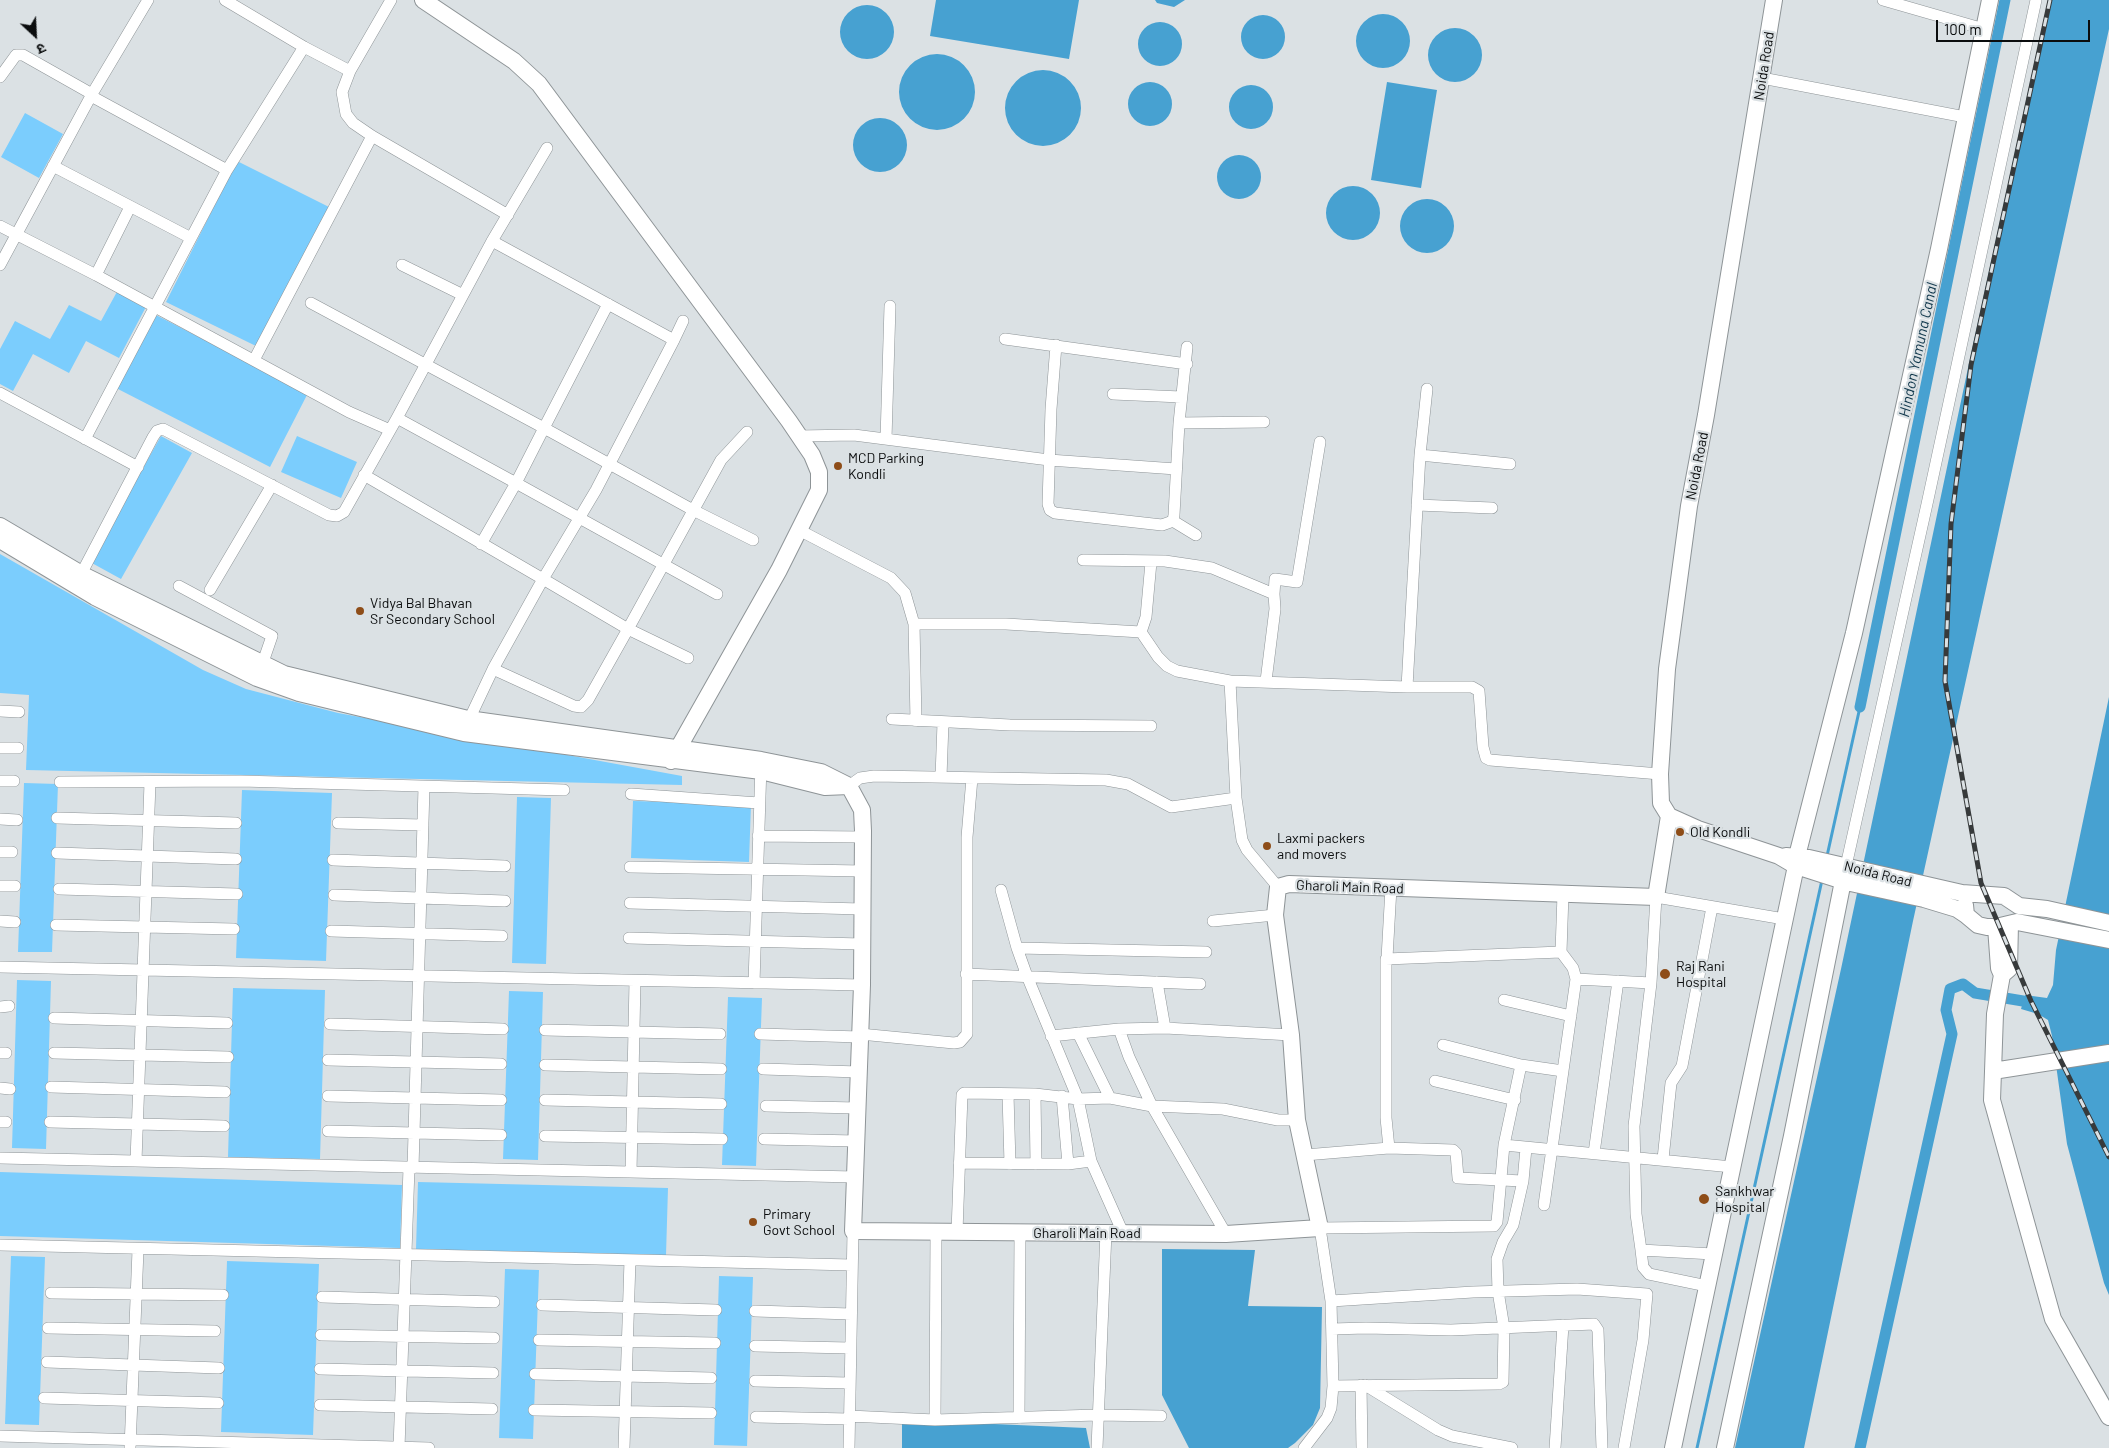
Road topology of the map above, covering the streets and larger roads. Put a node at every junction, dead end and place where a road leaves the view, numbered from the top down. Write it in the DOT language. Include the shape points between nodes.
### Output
graph roads {
  1 [pos="148,0"];
  2 [pos="225,0"];
  3 [pos="391,0"];
  4 [pos="423,0"];
  5 [pos="1774,0"];
  6 [pos="1883,0"];
  7 [pos="1990,0"];
  8 [pos="2036,0"];
  9 [pos="1984,29"];
  10 [pos="304,47"];
  11 [pos="350,71"];
  12 [pos="0,77"];
  13 [pos="1762,78"];
  14 [pos="91,95"];
  15 [pos="1965,117"];
  16 [pos="372,136"];
  17 [pos="547,148"];
  18 [pos="53,166"];
  19 [pos="227,170"];
  20 [pos="130,207"];
  21 [pos="508,215"];
  22 [pos="0,226"];
  23 [pos="17,233"];
  24 [pos="191,238"];
  25 [pos="492,241"];
  26 [pos="0,264"];
  27 [pos="402,265"];
  28 [pos="96,275"];
  29 [pos="463,295"];
  30 [pos="311,303"];
  31 [pos="608,304"];
  32 [pos="890,306"];
  33 [pos="155,307"];
  34 [pos="683,321"];
  35 [pos="674,340"];
  36 [pos="1005,340"];
  37 [pos="1056,346"];
  38 [pos="1187,347"];
  39 [pos="254,360"];
  40 [pos="425,364"];
  41 [pos="1187,364"];
  42 [pos="1427,389"];
  43 [pos="0,393"];
  44 [pos="1113,394"];
  45 [pos="1181,397"];
  46 [pos="397,418"];
  47 [pos="1264,422"];
  48 [pos="1179,424"];
  49 [pos="544,428"];
  50 [pos="390,430"];
  51 [pos="747,432"];
  52 [pos="799,436"];
  53 [pos="85,439"];
  54 [pos="886,439"];
  55 [pos="1320,442"];
  56 [pos="1420,455"];
  57 [pos="1049,460"];
  58 [pos="610,463"];
  59 [pos="1510,464"];
  60 [pos="138,467"];
  61 [pos="1176,469"];
  62 [pos="364,475"];
  63 [pos="516,483"];
  64 [pos="272,485"];
  65 [pos="1417,505"];
  66 [pos="1492,508"];
  67 [pos="692,510"];
  68 [pos="578,519"];
  69 [pos="1173,522"];
  70 [pos="0,526"];
  71 [pos="799,530"];
  72 [pos="1196,536"];
  73 [pos="0,540"];
  74 [pos="753,540"];
  75 [pos="481,544"];
  76 [pos="1083,560"];
  77 [pos="1151,562"];
  78 [pos="664,567"];
  79 [pos="543,579"];
  80 [pos="78,580"];
  81 [pos="179,586"];
  82 [pos="210,590"];
  83 [pos="717,594"];
  84 [pos="1274,594"];
  85 [pos="914,624"];
  86 [pos="628,629"];
  87 [pos="1141,632"];
  88 [pos="688,658"];
  89 [pos="262,665"];
  90 [pos="493,669"];
  91 [pos="1230,681"];
  92 [pos="1266,681"];
  93 [pos="1407,687"];
  94 [pos="0,711"];
  95 [pos="19,712"];
  96 [pos="892,719"];
  97 [pos="916,721"];
  98 [pos="943,723"];
  99 [pos="466,726"];
  100 [pos="1151,726"];
  101 [pos="0,748"];
  102 [pos="18,748"];
  103 [pos="675,755"];
  104 [pos="761,766"];
  105 [pos="1660,774"];
  106 [pos="941,777"];
  107 [pos="972,778"];
  108 [pos="0,781"];
  109 [pos="14,781"];
  110 [pos="60,782"];
  111 [pos="150,783"];
  112 [pos="849,786"];
  113 [pos="424,787"];
  114 [pos="564,790"];
  115 [pos="631,794"];
  116 [pos="1236,798"];
  117 [pos="760,802"];
  118 [pos="1669,816"];
  119 [pos="57,818"];
  120 [pos="0,819"];
  121 [pos="17,820"];
  122 [pos="148,820"];
  123 [pos="236,822"];
  124 [pos="338,823"];
  125 [pos="423,826"];
  126 [pos="758,836"];
  127 [pos="863,837"];
  128 [pos="57,853"];
  129 [pos="146,856"];
  130 [pos="236,859"];
  131 [pos="333,860"];
  132 [pos="1802,862"];
  133 [pos="422,863"];
  134 [pos="505,866"];
  135 [pos="630,867"];
  136 [pos="757,869"];
  137 [pos="863,872"];
  138 [pos="1841,873"];
  139 [pos="0,886"];
  140 [pos="15,886"];
  141 [pos="1278,887"];
  142 [pos="1390,888"];
  143 [pos="59,889"];
  144 [pos="1001,890"];
  145 [pos="145,892"];
  146 [pos="1925,892"];
  147 [pos="237,894"];
  148 [pos="1564,894"];
  149 [pos="1978,894"];
  150 [pos="334,895"];
  151 [pos="1656,897"];
  152 [pos="420,898"];
  153 [pos="505,901"];
  154 [pos="630,903"];
  155 [pos="756,906"];
  156 [pos="1712,907"];
  157 [pos="862,909"];
  158 [pos="1275,915"];
  159 [pos="1966,915"];
  160 [pos="1784,919"];
  161 [pos="2011,920"];
  162 [pos="0,921"];
  163 [pos="1213,921"];
  164 [pos="15,922"];
  165 [pos="2109,922"];
  166 [pos="56,925"];
  167 [pos="144,927"];
  168 [pos="234,929"];
  169 [pos="331,931"];
  170 [pos="419,934"];
  171 [pos="502,936"];
  172 [pos="629,938"];
  173 [pos="2109,940"];
  174 [pos="755,941"];
  175 [pos="862,944"];
  176 [pos="1016,948"];
  177 [pos="1206,952"];
  178 [pos="1561,952"];
  179 [pos="1388,958"];
  180 [pos="0,967"];
  181 [pos="142,970"];
  182 [pos="966,974"];
  183 [pos="418,976"];
  184 [pos="1027,976"];
  185 [pos="1576,979"];
  186 [pos="634,980"];
  187 [pos="1618,981"];
  188 [pos="1157,982"];
  189 [pos="754,983"];
  190 [pos="1651,983"];
  191 [pos="1200,984"];
  192 [pos="862,985"];
  193 [pos="1504,1000"];
  194 [pos="1571,1016"];
  195 [pos="54,1018"];
  196 [pos="140,1020"];
  197 [pos="228,1023"];
  198 [pos="330,1024"];
  199 [pos="416,1026"];
  200 [pos="1165,1028"];
  201 [pos="503,1029"];
  202 [pos="1119,1029"];
  203 [pos="545,1030"];
  204 [pos="634,1032"];
  205 [pos="1078,1033"];
  206 [pos="720,1034"];
  207 [pos="760,1034"];
  208 [pos="1290,1035"];
  209 [pos="860,1036"];
  210 [pos="1051,1036"];
  211 [pos="1443,1045"];
  212 [pos="54,1053"];
  213 [pos="2109,1054"];
  214 [pos="139,1055"];
  215 [pos="228,1057"];
  216 [pos="328,1060"];
  217 [pos="415,1062"];
  218 [pos="501,1064"];
  219 [pos="545,1065"];
  220 [pos="1521,1065"];
  221 [pos="633,1067"];
  222 [pos="721,1069"];
  223 [pos="763,1069"];
  224 [pos="1563,1071"];
  225 [pos="1993,1071"];
  226 [pos="859,1072"];
  227 [pos="1435,1081"];
  228 [pos="51,1087"];
  229 [pos="138,1089"];
  230 [pos="225,1092"];
  231 [pos="1008,1094"];
  232 [pos="1035,1094"];
  233 [pos="328,1096"];
  234 [pos="1062,1096"];
  235 [pos="414,1098"];
  236 [pos="1110,1098"];
  237 [pos="1078,1099"];
  238 [pos="501,1100"];
  239 [pos="545,1100"];
  240 [pos="1515,1100"];
  241 [pos="632,1102"];
  242 [pos="721,1104"];
  243 [pos="766,1106"];
  244 [pos="1152,1106"];
  245 [pos="857,1108"];
  246 [pos="1297,1120"];
  247 [pos="50,1122"];
  248 [pos="137,1124"];
  249 [pos="224,1126"];
  250 [pos="328,1131"];
  251 [pos="414,1133"];
  252 [pos="501,1134"];
  253 [pos="545,1136"];
  254 [pos="632,1137"];
  255 [pos="722,1139"];
  256 [pos="764,1139"];
  257 [pos="856,1141"];
  258 [pos="1504,1145"];
  259 [pos="1389,1148"];
  260 [pos="1526,1148"];
  261 [pos="1552,1151"];
  262 [pos="1594,1153"];
  263 [pos="1305,1155"];
  264 [pos="1634,1156"];
  265 [pos="0,1158"];
  266 [pos="1663,1159"];
  267 [pos="136,1161"];
  268 [pos="1091,1161"];
  269 [pos="959,1163"];
  270 [pos="1010,1164"];
  271 [pos="1036,1164"];
  272 [pos="1068,1164"];
  273 [pos="1732,1167"];
  274 [pos="411,1168"];
  275 [pos="631,1172"];
  276 [pos="855,1177"];
  277 [pos="1500,1179"];
  278 [pos="1522,1181"];
  279 [pos="1544,1205"];
  280 [pos="1320,1228"];
  281 [pos="853,1231"];
  282 [pos="936,1232"];
  283 [pos="957,1232"];
  284 [pos="1020,1232"];
  285 [pos="1106,1232"];
  286 [pos="1123,1233"];
  287 [pos="1226,1234"];
  288 [pos="0,1245"];
  289 [pos="138,1250"];
  290 [pos="1641,1250"];
  291 [pos="406,1254"];
  292 [pos="1713,1254"];
  293 [pos="630,1260"];
  294 [pos="852,1265"];
  295 [pos="1649,1274"];
  296 [pos="1707,1286"];
  297 [pos="1498,1291"];
  298 [pos="52,1293"];
  299 [pos="136,1294"];
  300 [pos="1647,1294"];
  301 [pos="223,1295"];
  302 [pos="322,1297"];
  303 [pos="404,1299"];
  304 [pos="1332,1301"];
  305 [pos="494,1302"];
  306 [pos="542,1305"];
  307 [pos="628,1307"];
  308 [pos="716,1310"];
  309 [pos="755,1312"];
  310 [pos="851,1314"];
  311 [pos="1563,1325"];
  312 [pos="48,1328"];
  313 [pos="1504,1328"];
  314 [pos="135,1329"];
  315 [pos="1332,1329"];
  316 [pos="215,1331"];
  317 [pos="321,1335"];
  318 [pos="403,1336"];
  319 [pos="494,1338"];
  320 [pos="539,1340"];
  321 [pos="627,1342"];
  322 [pos="715,1344"];
  323 [pos="755,1346"];
  324 [pos="850,1348"];
  325 [pos="47,1362"];
  326 [pos="133,1365"];
  327 [pos="219,1368"];
  328 [pos="320,1368"];
  329 [pos="402,1371"];
  330 [pos="492,1373"];
  331 [pos="535,1374"];
  332 [pos="626,1376"];
  333 [pos="711,1378"];
  334 [pos="755,1381"];
  335 [pos="849,1383"];
  336 [pos="1363,1385"];
  337 [pos="1333,1386"];
  338 [pos="44,1398"];
  339 [pos="132,1401"];
  340 [pos="218,1404"];
  341 [pos="320,1405"];
  342 [pos="400,1407"];
  343 [pos="492,1408"];
  344 [pos="534,1410"];
  345 [pos="625,1411"];
  346 [pos="711,1413"];
  347 [pos="1097,1415"];
  348 [pos="1161,1416"];
  349 [pos="756,1417"];
  350 [pos="2109,1417"];
  351 [pos="849,1418"];
  352 [pos="1019,1418"];
  353 [pos="935,1420"];
  354 [pos="0,1436"];
  355 [pos="130,1444"];
  356 [pos="399,1448"];
  357 [pos="429,1448"];
  358 [pos="624,1448"];
  359 [pos="849,1448"];
  360 [pos="1097,1448"];
  361 [pos="1306,1448"];
  362 [pos="1362,1448"];
  363 [pos="1512,1448"];
  364 [pos="1555,1448"];
  365 [pos="1602,1448"];
  366 [pos="1624,1448"];
  367 [pos="1673,1448"];
  368 [pos="1725,1448"];
  1 -- 14 [label="street"];
  2 -- 10 [label="street"];
  3 -- 11 [label="street"];
  4 -- 52 [label="street" via="514,60 539,84 645,223"];
  5 -- 13 [label="street, Noida Road"];
  6 -- 9 [label="street"];
  7 -- 9 [label="street"];
  8 -- 138 [label="street" via="1927,504"];
  9 -- 15 [label="street"];
  10 -- 11 [label="street"];
  10 -- 19 [label="street"];
  11 -- 16 [label="street" via="342,92 346,114"];
  12 -- 14 [label="street" via="16,54 24,55"];
  13 -- 15 [label="street"];
  13 -- 105 [label="street, Noida Road" via="1689,506 1667,669"];
  14 -- 18 [label="street"];
  14 -- 19 [label="street"];
  15 -- 132 [label="street" via="1939,249"];
  16 -- 21 [label="street"];
  16 -- 39 [label="street"];
  17 -- 21 [label="street"];
  18 -- 20 [label="street"];
  18 -- 23 [label="street"];
  19 -- 24 [label="street"];
  20 -- 24 [label="street"];
  20 -- 28 [label="street"];
  21 -- 25 [label="street"];
  22 -- 23 [label="street"];
  23 -- 26 [label="street"];
  23 -- 28 [label="street"];
  24 -- 33 [label="street"];
  25 -- 29 [label="street"];
  25 -- 31 [label="street"];
  27 -- 29 [label="street"];
  28 -- 33 [label="street"];
  29 -- 40 [label="street"];
  30 -- 40 [label="street"];
  31 -- 35 [label="street"];
  31 -- 49 [label="street"];
  32 -- 54 [label="street"];
  33 -- 39 [label="street"];
  33 -- 53 [label="street"];
  34 -- 35 [label="street"];
  35 -- 58 [label="street"];
  36 -- 37 [label="street"];
  37 -- 41 [label="street"];
  37 -- 57 [label="street"];
  38 -- 41 [label="street"];
  39 -- 50 [label="street" via="349,412"];
  40 -- 46 [label="street"];
  40 -- 49 [label="street"];
  41 -- 45 [label="street"];
  42 -- 56 [label="street"];
  43 -- 53 [label="street"];
  44 -- 45 [label="street"];
  45 -- 48 [label="street"];
  46 -- 50 [label="street"];
  46 -- 63 [label="street"];
  47 -- 48 [label="street"];
  48 -- 61 [label="street"];
  49 -- 58 [label="street"];
  49 -- 63 [label="street"];
  50 -- 62 [label="street"];
  51 -- 67 [label="street" via="721,460"];
  52 -- 54 [label="street" via="854,435"];
  52 -- 71 [label="street" via="820,472 819,490"];
  53 -- 60 [label="street"];
  54 -- 57 [label="street"];
  55 -- 84 [label="street" via="1297,582 1276,579"];
  56 -- 59 [label="street"];
  56 -- 65 [label="street"];
  57 -- 61 [label="street"];
  57 -- 69 [label="street" via="1048,504 1055,513 1162,525"];
  58 -- 67 [label="street"];
  58 -- 68 [label="street"];
  60 -- 64 [label="street" via="153,437 163,429"];
  60 -- 80 [label="street"];
  61 -- 69 [label="street"];
  62 -- 64 [label="street" via="344,512 337,516 329,515"];
  62 -- 75 [label="street"];
  63 -- 68 [label="street"];
  63 -- 75 [label="street"];
  64 -- 82 [label="street"];
  65 -- 66 [label="street"];
  65 -- 93 [label="street"];
  67 -- 74 [label="street"];
  67 -- 78 [label="street"];
  68 -- 78 [label="street"];
  68 -- 79 [label="street"];
  69 -- 72 [label="street"];
  70 -- 80 [label="street"];
  71 -- 85 [label="street" via="891,578 909,600"];
  71 -- 103 [label="street"];
  73 -- 80 [label="street"];
  75 -- 79 [label="street"];
  76 -- 77 [label="street"];
  77 -- 84 [label="street" via="1212,568"];
  77 -- 87 [label="street" via="1146,617"];
  78 -- 83 [label="street"];
  78 -- 86 [label="street"];
  79 -- 86 [label="street"];
  79 -- 90 [label="street"];
  80 -- 89 [label="street"];
  80 -- 99 [label="street" via="242,671 275,685 299,694"];
  81 -- 89 [label="street" via="272,636"];
  84 -- 92 [label="street"];
  85 -- 87 [label="street" via="1006,624"];
  85 -- 97 [label="street"];
  86 -- 88 [label="street"];
  86 -- 90 [label="street" via="588,700 580,707"];
  87 -- 91 [label="street" via="1167,666 1177,671"];
  89 -- 99 [label="street"];
  90 -- 99 [label="street"];
  91 -- 92 [label="street"];
  91 -- 116 [label="street"];
  92 -- 93 [label="street"];
  93 -- 105 [label="street" via="1476,688 1480,695 1483,747 1486,758 1490,760"];
  94 -- 95 [label="street"];
  96 -- 97 [label="street"];
  97 -- 98 [label="street"];
  98 -- 100 [label="street"];
  98 -- 106 [label="street"];
  99 -- 103 [label="street"];
  101 -- 102 [label="street"];
  103 -- 104 [label="street"];
  104 -- 112 [label="street" via="825,787"];
  104 -- 117 [label="street"];
  105 -- 118 [label="street, Noida Road" via="1661,803"];
  106 -- 107 [label="street"];
  106 -- 112 [label="street" via="860,778"];
  107 -- 116 [label="street" via="1117,781 1179,808"];
  107 -- 182 [label="street" via="967,837"];
  108 -- 109 [label="street"];
  110 -- 111 [label="street"];
  111 -- 113 [label="street" via="241,781"];
  111 -- 122 [label="street"];
  112 -- 127 [label="street" via="862,810"];
  113 -- 114 [label="street"];
  113 -- 125 [label="street"];
  115 -- 117 [label="street"];
  116 -- 141 [label="street" via="1244,845"];
  117 -- 126 [label="street"];
  118 -- 132 [label="street, Noida Road" via="1698,829"];
  118 -- 151 [label="street"];
  119 -- 122 [label="street"];
  120 -- 121 [label="street"];
  122 -- 123 [label="street"];
  122 -- 129 [label="street"];
  124 -- 125 [label="street"];
  125 -- 133 [label="street"];
  126 -- 127 [label="street"];
  126 -- 136 [label="street"];
  127 -- 137 [label="street"];
  128 -- 129 [label="street"];
  129 -- 130 [label="street"];
  129 -- 145 [label="street"];
  131 -- 133 [label="street"];
  132 -- 138 [label="street, Noida Road"];
  132 -- 160 [label="street"];
  133 -- 134 [label="street"];
  133 -- 152 [label="street"];
  135 -- 136 [label="street"];
  136 -- 137 [label="street"];
  136 -- 155 [label="street"];
  137 -- 157 [label="street"];
  138 -- 146 [label="street, Noida Road"];
  138 -- 368 [label="street" via="1792,1136"];
  139 -- 140 [label="street"];
  141 -- 142 [label="street, Gharoli Main Road" via="1289,884"];
  141 -- 158 [label="street, Gharoli Main Road"];
  142 -- 148 [label="street, Gharoli Main Road"];
  142 -- 179 [label="street"];
  143 -- 145 [label="street"];
  144 -- 176 [label="street"];
  145 -- 147 [label="street"];
  145 -- 167 [label="street"];
  146 -- 149 [label="street, Noida Road"];
  146 -- 159 [label="street, Noida Road"];
  148 -- 151 [label="street, Gharoli Main Road"];
  148 -- 178 [label="street"];
  149 -- 159 [label="street" via="1965,904"];
  149 -- 161 [label="street, Noida Road" via="2004,896"];
  150 -- 152 [label="street"];
  151 -- 156 [label="street"];
  151 -- 190 [label="street"];
  152 -- 153 [label="street"];
  152 -- 170 [label="street"];
  154 -- 155 [label="street"];
  155 -- 157 [label="street"];
  155 -- 174 [label="street"];
  156 -- 160 [label="street"];
  156 -- 266 [label="street" via="1682,1066 1672,1083"];
  157 -- 175 [label="street"];
  158 -- 163 [label="street"];
  158 -- 208 [label="street, Gharoli Main Road"];
  159 -- 161 [label="street, Noida Road" via="1978,925"];
  160 -- 273 [label="street"];
  161 -- 165 [label="street" via="2047,909"];
  161 -- 173 [label="street"];
  161 -- 225 [label="street" via="1999,968 2002,982 1995,1014"];
  162 -- 164 [label="street"];
  166 -- 167 [label="street"];
  167 -- 168 [label="street"];
  167 -- 181 [label="street"];
  169 -- 170 [label="street"];
  170 -- 171 [label="street"];
  170 -- 183 [label="street"];
  172 -- 174 [label="street"];
  174 -- 175 [label="street"];
  174 -- 189 [label="street"];
  175 -- 192 [label="street"];
  176 -- 177 [label="street"];
  176 -- 184 [label="street"];
  178 -- 179 [label="street"];
  178 -- 185 [label="street" via="1573,968"];
  179 -- 259 [label="street" via="1385,962"];
  180 -- 181 [label="street"];
  181 -- 183 [label="street"];
  181 -- 196 [label="street"];
  182 -- 184 [label="street"];
  182 -- 209 [label="street" via="967,1034 960,1042"];
  183 -- 186 [label="street"];
  183 -- 199 [label="street"];
  184 -- 188 [label="street"];
  184 -- 210 [label="street"];
  185 -- 187 [label="street"];
  185 -- 194 [label="street"];
  186 -- 189 [label="street"];
  186 -- 204 [label="street"];
  187 -- 190 [label="street"];
  187 -- 262 [label="street"];
  188 -- 191 [label="street"];
  188 -- 200 [label="street"];
  189 -- 192 [label="street"];
  190 -- 264 [label="street" via="1634,1126"];
  192 -- 209 [label="street"];
  193 -- 194 [label="street"];
  194 -- 224 [label="street"];
  195 -- 196 [label="street"];
  196 -- 197 [label="street"];
  196 -- 214 [label="street"];
  198 -- 199 [label="street"];
  199 -- 201 [label="street"];
  199 -- 217 [label="street"];
  200 -- 202 [label="street"];
  200 -- 208 [label="street"];
  202 -- 205 [label="street"];
  202 -- 244 [label="street"];
  203 -- 204 [label="street"];
  204 -- 206 [label="street"];
  204 -- 221 [label="street"];
  205 -- 210 [label="street"];
  205 -- 236 [label="street"];
  207 -- 209 [label="street"];
  208 -- 246 [label="street, Gharoli Main Road"];
  209 -- 226 [label="street"];
  210 -- 237 [label="street"];
  211 -- 220 [label="street"];
  212 -- 214 [label="street"];
  213 -- 225 [label="street"];
  214 -- 215 [label="street"];
  214 -- 229 [label="street"];
  216 -- 217 [label="street"];
  217 -- 218 [label="street"];
  217 -- 235 [label="street"];
  219 -- 221 [label="street"];
  220 -- 224 [label="street"];
  220 -- 240 [label="street"];
  221 -- 222 [label="street"];
  221 -- 241 [label="street"];
  223 -- 226 [label="street"];
  224 -- 261 [label="street"];
  225 -- 350 [label="street" via="1992,1100 2047,1302 2053,1319"];
  226 -- 245 [label="street"];
  227 -- 240 [label="street"];
  228 -- 229 [label="street"];
  229 -- 230 [label="street"];
  229 -- 248 [label="street"];
  231 -- 232 [label="street"];
  231 -- 269 [label="street" via="962,1095"];
  231 -- 270 [label="street"];
  232 -- 234 [label="street"];
  232 -- 271 [label="street"];
  233 -- 235 [label="street"];
  234 -- 237 [label="street"];
  234 -- 272 [label="street"];
  235 -- 238 [label="street"];
  235 -- 251 [label="street"];
  236 -- 237 [label="street"];
  236 -- 244 [label="street"];
  237 -- 268 [label="street"];
  239 -- 241 [label="street"];
  240 -- 258 [label="street"];
  241 -- 242 [label="street"];
  241 -- 254 [label="street"];
  243 -- 245 [label="street"];
  244 -- 246 [label="street" via="1222,1108 1278,1120"];
  244 -- 287 [label="street"];
  245 -- 257 [label="street"];
  246 -- 263 [label="street, Gharoli Main Road"];
  247 -- 248 [label="street"];
  248 -- 249 [label="street"];
  248 -- 267 [label="street"];
  250 -- 251 [label="street"];
  251 -- 252 [label="street"];
  251 -- 274 [label="street"];
  253 -- 254 [label="street"];
  254 -- 255 [label="street"];
  254 -- 275 [label="street"];
  256 -- 257 [label="street"];
  257 -- 276 [label="street"];
  258 -- 260 [label="street"];
  258 -- 277 [label="street"];
  259 -- 263 [label="street"];
  259 -- 277 [label="street" via="1453,1150 1458,1178"];
  260 -- 261 [label="street"];
  260 -- 278 [label="street"];
  261 -- 262 [label="street"];
  261 -- 279 [label="street"];
  262 -- 264 [label="street"];
  263 -- 280 [label="street, Gharoli Main Road"];
  264 -- 266 [label="street"];
  264 -- 290 [label="street"];
  265 -- 267 [label="street"];
  266 -- 273 [label="street"];
  267 -- 274 [label="street"];
  268 -- 272 [label="street"];
  268 -- 286 [label="street"];
  269 -- 270 [label="street"];
  269 -- 283 [label="street"];
  270 -- 271 [label="street"];
  271 -- 272 [label="street"];
  273 -- 292 [label="street"];
  274 -- 275 [label="street"];
  274 -- 291 [label="street"];
  275 -- 276 [label="street"];
  276 -- 281 [label="street"];
  277 -- 278 [label="street"];
  277 -- 280 [label="street" via="1494,1226"];
  278 -- 297 [label="street" via="1513,1225 1497,1259"];
  280 -- 287 [label="street, Gharoli Main Road"];
  280 -- 304 [label="street, Gharoli Main Road"];
  281 -- 282 [label="street, Gharoli Main Road"];
  281 -- 294 [label="street"];
  282 -- 283 [label="street, Gharoli Main Road"];
  282 -- 353 [label="street"];
  283 -- 284 [label="street, Gharoli Main Road"];
  284 -- 285 [label="street, Gharoli Main Road"];
  284 -- 352 [label="street"];
  285 -- 286 [label="street, Gharoli Main Road"];
  285 -- 347 [label="street"];
  286 -- 287 [label="street, Gharoli Main Road"];
  288 -- 289 [label="street"];
  289 -- 291 [label="street"];
  289 -- 299 [label="street"];
  290 -- 292 [label="street"];
  290 -- 295 [label="street" via="1643,1267"];
  291 -- 293 [label="street"];
  291 -- 303 [label="street"];
  292 -- 296 [label="street"];
  293 -- 294 [label="street"];
  293 -- 307 [label="street"];
  294 -- 310 [label="street"];
  295 -- 296 [label="street"];
  295 -- 300 [label="street"];
  296 -- 367 [label="street"];
  297 -- 300 [label="street" via="1577,1289"];
  297 -- 304 [label="street"];
  297 -- 313 [label="street"];
  298 -- 299 [label="street"];
  299 -- 301 [label="street"];
  299 -- 314 [label="street"];
  300 -- 366 [label="street"];
  302 -- 303 [label="street"];
  303 -- 305 [label="street"];
  303 -- 318 [label="street"];
  304 -- 315 [label="street, Gharoli Main Road"];
  306 -- 307 [label="street"];
  307 -- 308 [label="street"];
  307 -- 321 [label="street"];
  309 -- 310 [label="street"];
  310 -- 324 [label="street"];
  311 -- 313 [label="street"];
  311 -- 364 [label="street"];
  311 -- 365 [label="street" via="1594,1324 1598,1330"];
  312 -- 314 [label="street"];
  313 -- 315 [label="street"];
  313 -- 336 [label="street" via="1502,1383"];
  314 -- 316 [label="street"];
  314 -- 326 [label="street"];
  315 -- 337 [label="street, Gharoli Main Road"];
  317 -- 318 [label="street"];
  318 -- 319 [label="street"];
  318 -- 329 [label="street"];
  320 -- 321 [label="street"];
  321 -- 322 [label="street"];
  321 -- 332 [label="street"];
  323 -- 324 [label="street"];
  324 -- 335 [label="street"];
  325 -- 326 [label="street"];
  326 -- 327 [label="street"];
  326 -- 339 [label="street"];
  328 -- 329 [label="street"];
  329 -- 330 [label="street"];
  329 -- 342 [label="street"];
  331 -- 332 [label="street"];
  332 -- 333 [label="street"];
  332 -- 345 [label="street"];
  334 -- 335 [label="street"];
  335 -- 351 [label="street"];
  336 -- 337 [label="street"];
  336 -- 362 [label="street"];
  336 -- 363 [label="street" via="1445,1433"];
  337 -- 361 [label="street, Gharoli Main Road" via="1327,1418"];
  338 -- 339 [label="street"];
  339 -- 340 [label="street"];
  339 -- 355 [label="street"];
  341 -- 342 [label="street"];
  342 -- 343 [label="street"];
  342 -- 356 [label="street"];
  344 -- 345 [label="street"];
  345 -- 346 [label="street"];
  345 -- 358 [label="street"];
  347 -- 348 [label="street"];
  347 -- 352 [label="street"];
  347 -- 360 [label="street"];
  349 -- 351 [label="street"];
  351 -- 353 [label="street"];
  351 -- 359 [label="street"];
  352 -- 353 [label="street"];
  354 -- 355 [label="street"];
  355 -- 356 [label="street"];
  356 -- 357 [label="street"];
}
